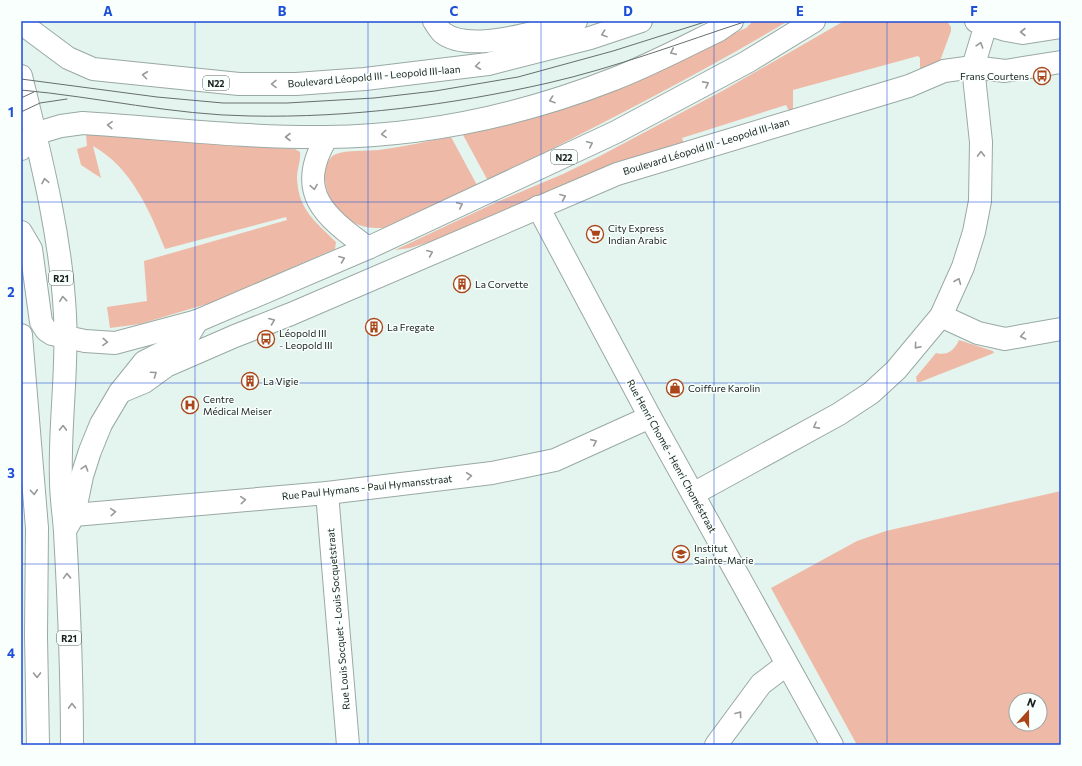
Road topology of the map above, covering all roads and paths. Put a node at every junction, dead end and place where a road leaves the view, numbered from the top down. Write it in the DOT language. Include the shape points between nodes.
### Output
graph roads {
  1 [pos="576,21"];
  2 [pos="641,21"];
  3 [pos="732,21"];
  4 [pos="814,21"];
  5 [pos="984,22"];
  6 [pos="21,23"];
  7 [pos="439,27"];
  8 [pos="1061,27"];
  9 [pos="1061,62"];
  10 [pos="973,68"];
  11 [pos="21,76"];
  12 [pos="327,137"];
  13 [pos="28,141"];
  14 [pos="538,207"];
  15 [pos="21,232"];
  16 [pos="368,248"];
  17 [pos="401,265"];
  18 [pos="941,316"];
  19 [pos="197,321"];
  20 [pos="1061,329"];
  21 [pos="21,334"];
  22 [pos="66,338"];
  23 [pos="120,392"];
  24 [pos="650,417"];
  25 [pos="327,492"];
  26 [pos="693,494"];
  27 [pos="70,523"];
  28 [pos="786,665"];
  29 [pos="38,745"];
  30 [pos="72,745"];
  31 [pos="348,745"];
  32 [pos="716,745"];
  33 [pos="832,745"];
  1 -- 7 [label="main road" via="490,42 464,42"];
  2 -- 6 [label="main road, Boulevard Léopold III - Leopold III-laan / N22, one-way" via="590,38 488,64 365,79 296,84 181,80 93,69 68,58"];
  3 -- 12 [label="main road, one-way" via="719,30 615,78 526,109 463,124 423,130"];
  16 -- 4 [label="main road, N22, one-way" via="616,132 747,62"];
  8 -- 5 [label="main road, one-way" via="1023,33"];
  10 -- 5 [label="main road, one-way"];
  9 -- 10 [label="main road, Boulevard Léopold III - Leopold III-laan" via="1005,72"];
  14 -- 10 [label="main road, Boulevard Léopold III - Leopold III-laan, one-way" via="624,171 909,86 944,71"];
  18 -- 10 [label="main road, one-way" via="963,267 980,201 981,142"];
  11 -- 13 [label="main road, R21"];
  12 -- 13 [label="main road, one-way" via="282,137 83,123 61,126"];
  12 -- 16 [label="main road, one-way" via="317,154 314,168 313,186 317,199 336,223"];
  22 -- 13 [label="main road, R21, one-way" via="61,274 45,179"];
  17 -- 14 [label="main road, Boulevard Léopold III - Leopold III-laan, one-way"];
  14 -- 24 [label="main road, Rue Henri Chomé - Henri Choméstraat"];
  15 -- 22 [label="main road" via="31,249 41,322 46,330"];
  16 -- 17 [label="main road"];
  19 -- 16 [label="main road, N22, one-way"];
  23 -- 17 [label="main road, Boulevard Léopold III - Leopold III-laan, one-way" via="144,382 166,366"];
  20 -- 18 [label="main road, one-way" via="1005,339 978,333"];
  18 -- 26 [label="main road, one-way" via="896,370 871,393 839,414"];
  22 -- 19 [label="main road, N22, one-way" via="115,343"];
  19 -- 23 [label="main road" via="185,341 144,362"];
  21 -- 29 [label="main road, one-way" via="37,528"];
  27 -- 22 [label="main road, R21, one-way" via="61,481"];
  27 -- 23 [label="main road, one-way" via="90,451 101,424"];
  25 -- 24 [label="main road, Rue Paul Hymans - Paul Hymansstraat, one-way" via="492,473 555,460"];
  24 -- 26 [label="main road, Rue Henri Chomé - Henri Choméstraat"];
  27 -- 25 [label="main road, Rue Paul Hymans - Paul Hymansstraat, one-way"];
  25 -- 31 [label="main road, Rue Louis Socquet - Louis Socquetstraat"];
  26 -- 28 [label="main road, Rue Henri Chomé - Henri Choméstraat"];
  30 -- 27 [label="main road, R21, one-way"];
  32 -- 28 [label="main road, one-way" via="761,684"];
  28 -- 33 [label="main road, Rue Henri Chomé - Henri Choméstraat"];
}
